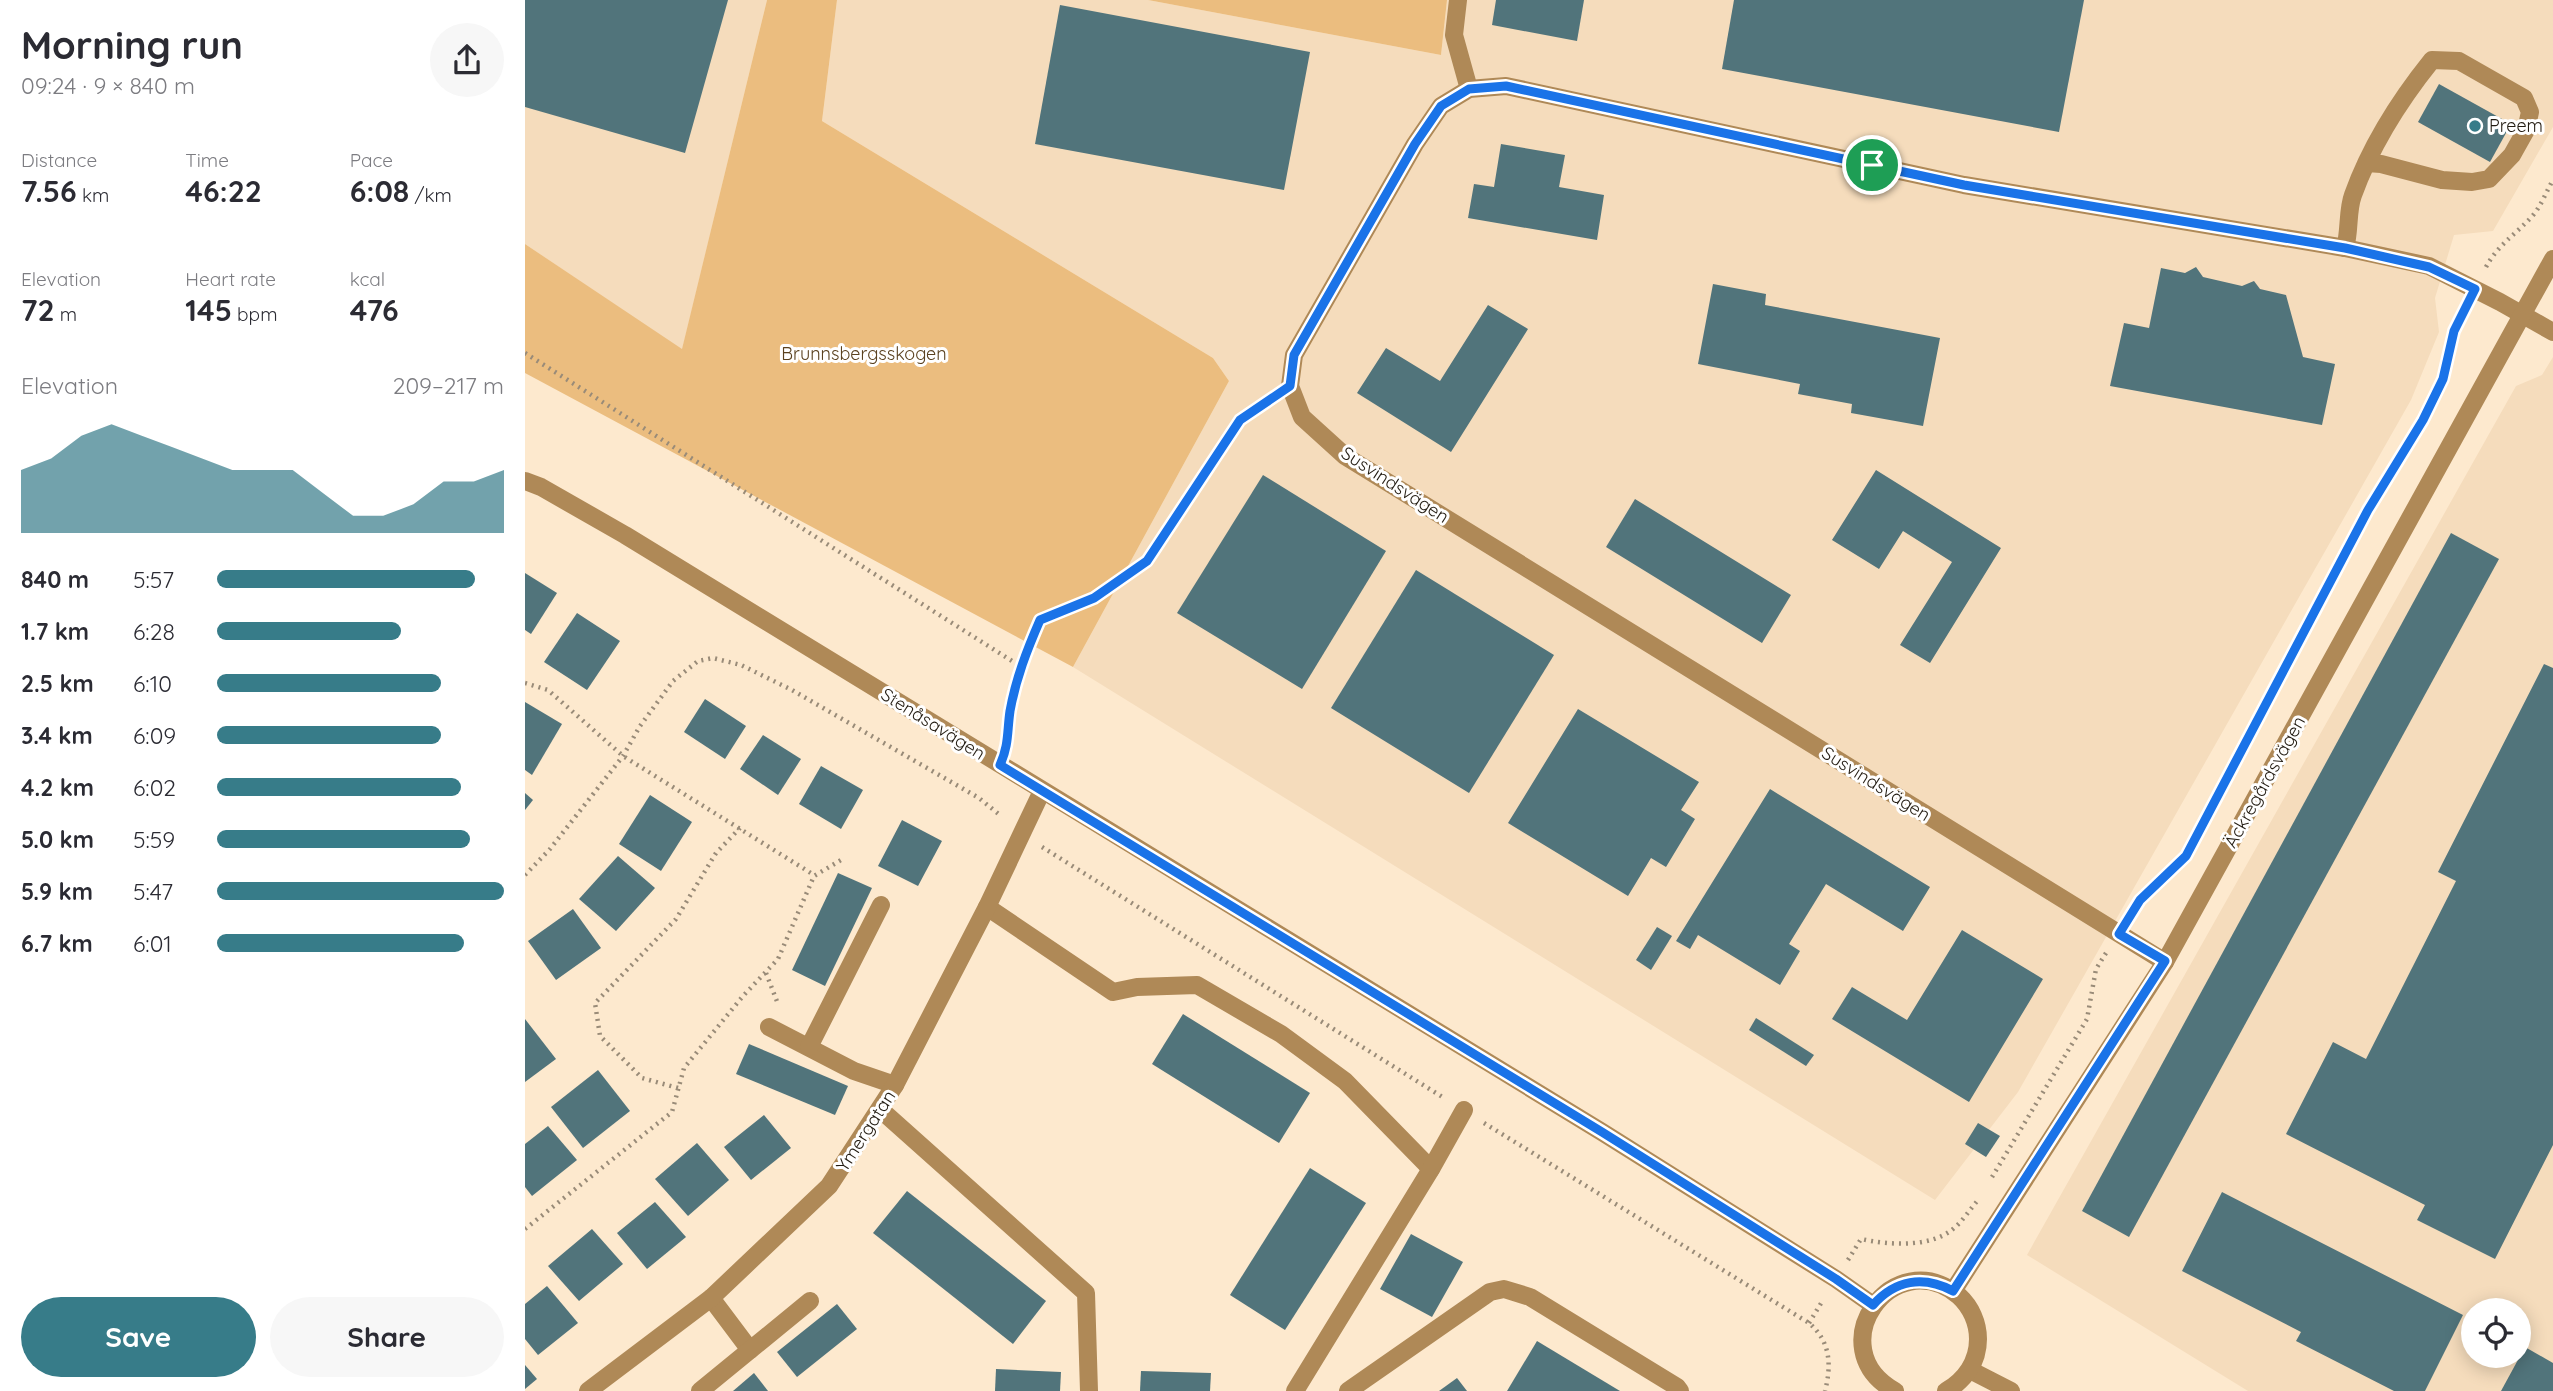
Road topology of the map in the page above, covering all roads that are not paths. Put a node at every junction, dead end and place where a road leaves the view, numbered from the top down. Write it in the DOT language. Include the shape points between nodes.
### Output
graph roads {
  1 [pos="1458,0"];
  2 [pos="1469,89"];
  3 [pos="2367,163"];
  4 [pos="2345,248"];
  5 [pos="2553,258"];
  6 [pos="2522,314"];
  7 [pos="2553,332"];
  8 [pos="525,481"];
  9 [pos="1042,791"];
  10 [pos="881,905"];
  11 [pos="987,907"];
  12 [pos="2165,961"];
  13 [pos="769,1027"];
  14 [pos="809,1047"];
  15 [pos="895,1085"];
  16 [pos="881,1110"];
  17 [pos="1464,1110"];
  18 [pos="1431,1169"];
  19 [pos="1953,1291"];
  20 [pos="711,1298"];
  21 [pos="810,1300"];
  22 [pos="1873,1305"];
  23 [pos="750,1350"];
  24 [pos="1970,1370"];
  25 [pos="1890,1390"];
  26 [pos="588,1391"];
  27 [pos="700,1391"];
  28 [pos="1089,1391"];
  29 [pos="1296,1391"];
  30 [pos="1349,1391"];
  31 [pos="1680,1391"];
  32 [pos="1946,1391"];
  33 [pos="2011,1391"];
  1 -- 2 [label="street" via="1454,36"];
  2 -- 4 [label="street" via="1506,86 1964,185"];
  2 -- 12 [label="street, Susvindsvägen" via="1441,106 1415,144 1294,355 1290,386 1302,416 1345,456"];
  3 -- 3 [label="street" via="2378,138 2431,60 2459,61 2524,98 2530,112 2512,155 2489,180 2442,180"];
  3 -- 4 [label="street" via="2352,197"];
  4 -- 6 [label="street" via="2429,267"];
  5 -- 6 [label="street, Äckregårdsvägen"];
  6 -- 7 [label="street"];
  6 -- 12 [label="street, Äckregårdsvägen"];
  8 -- 9 [label="street, Stenåsavägen" via="625,535"];
  9 -- 11 [label="street, Ymergatan"];
  9 -- 22 [label="street, Stenåsavägen" via="1590,1125"];
  10 -- 14 [label="street"];
  11 -- 15 [label="street, Ymergatan"];
  11 -- 18 [label="street" via="1113,992 1197,985 1281,1034 1345,1081"];
  12 -- 19 [label="street, Äckregårdsvägen"];
  13 -- 14 [label="street"];
  14 -- 15 [label="street" via="854,1071"];
  15 -- 16 [label="street, Ymergatan"];
  16 -- 20 [label="street, Ymergatan" via="829,1186"];
  16 -- 28 [label="street" via="1086,1293"];
  17 -- 18 [label="street"];
  18 -- 29 [label="street"];
  19 -- 22 [label="street" via="1916,1281 1892,1288"];
  19 -- 24 [label="street" via="1970,1309 1978,1333"];
  20 -- 23 [label="street"];
  20 -- 26 [label="street, Ymergatan"];
  21 -- 23 [label="street"];
  22 -- 25 [label="street" via="1863,1326 1863,1350 1872,1371"];
  23 -- 27 [label="street"];
  24 -- 32 [label="street"];
  24 -- 33 [label="street"];
  30 -- 31 [label="street" via="1490,1292 1504,1289 1531,1297"];
}
